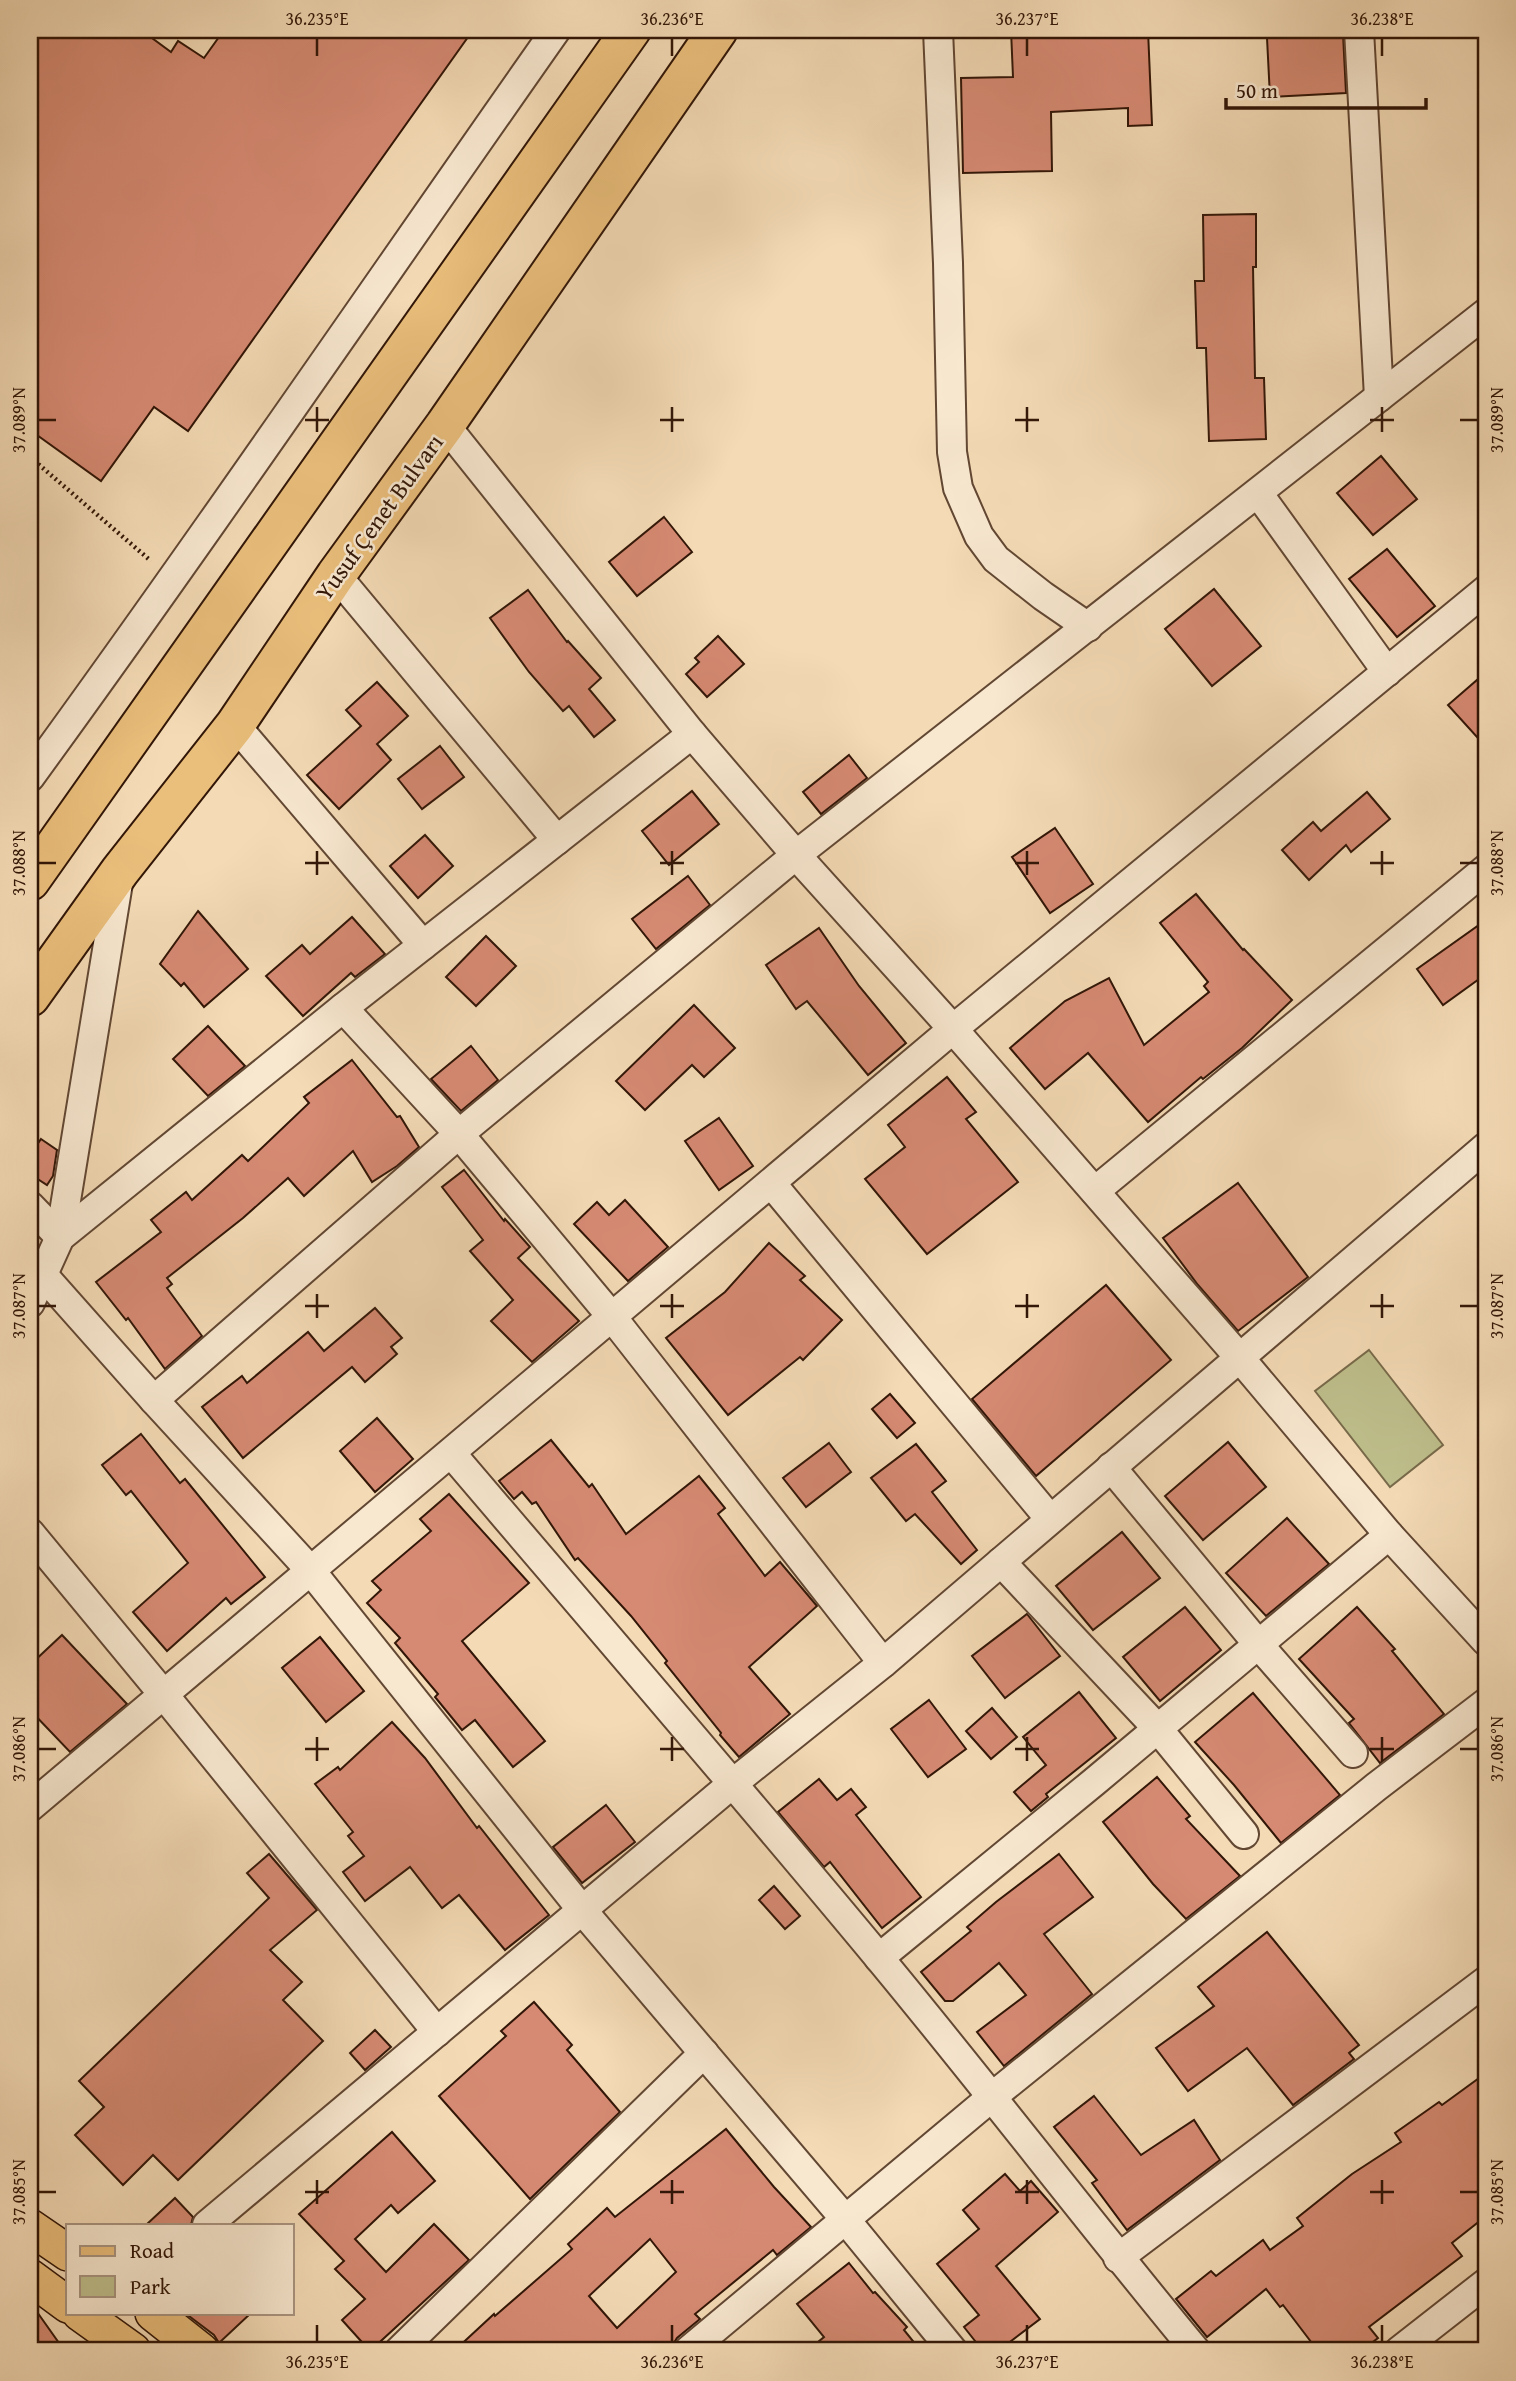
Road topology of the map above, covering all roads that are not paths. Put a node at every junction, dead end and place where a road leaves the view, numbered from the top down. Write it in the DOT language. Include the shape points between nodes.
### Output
graph roads {
  1 [pos="556,30"];
  2 [pos="631,30"];
  3 [pos="718,30"];
  4 [pos="938,30"];
  5 [pos="1359,30"];
  6 [pos="1486,313"];
  7 [pos="1379,397"];
  8 [pos="445,425"];
  9 [pos="1258,493"];
  10 [pos="336,575"];
  11 [pos="1486,590"];
  12 [pos="1087,626"];
  13 [pos="1387,672"];
  14 [pos="235,725"];
  15 [pos="692,734"];
  16 [pos="30,777"];
  17 [pos="558,840"];
  18 [pos="796,855"];
  19 [pos="1486,869"];
  20 [pos="120,871"];
  21 [pos="30,881"];
  22 [pos="423,945"];
  23 [pos="30,997"];
  24 [pos="343,1008"];
  25 [pos="953,1029"];
  26 [pos="459,1134"];
  27 [pos="1486,1147"];
  28 [pos="771,1183"];
  29 [pos="1095,1191"];
  30 [pos="30,1206"];
  31 [pos="61,1237"];
  32 [pos="43,1275"];
  33 [pos="30,1303"];
  34 [pos="612,1317"];
  35 [pos="1239,1357"];
  36 [pos="154,1400"];
  37 [pos="451,1453"];
  38 [pos="1111,1467"];
  39 [pos="1049,1520"];
  40 [pos="30,1532"];
  41 [pos="1389,1535"];
  42 [pos="1001,1562"];
  43 [pos="311,1571"];
  44 [pos="1486,1641"];
  45 [pos="1258,1644"];
  46 [pos="883,1663"];
  47 [pos="164,1695"];
  48 [pos="1486,1703"];
  49 [pos="1158,1729"];
  50 [pos="1353,1753"];
  51 [pos="732,1784"];
  52 [pos="30,1807"];
  53 [pos="1244,1834"];
  54 [pos="582,1910"];
  55 [pos="879,1958"];
  56 [pos="1486,1981"];
  57 [pos="437,2032"];
  58 [pos="704,2053"];
  59 [pos="993,2096"];
  60 [pos="845,2219"];
  61 [pos="208,2224"];
  62 [pos="30,2227"];
  63 [pos="66,2252"];
  64 [pos="1118,2258"];
  65 [pos="30,2277"];
  66 [pos="1486,2283"];
  67 [pos="66,2304"];
  68 [pos="81,2314"];
  69 [pos="154,2314"];
  70 [pos="707,2345"];
  71 [pos="133,2351"];
  72 [pos="201,2351"];
  73 [pos="399,2351"];
  74 [pos="953,2351"];
  75 [pos="1196,2351"];
  76 [pos="1399,2351"];
  1 -- 16 [label="street" via="173,580"];
  2 -- 21 [label="highway"];
  3 -- 8 [label="highway, Yusuf Çenet Bulvarı"];
  4 -- 12 [label="street" via="952,452 958,488 979,536 996,559"];
  5 -- 7 [label="street"];
  6 -- 7 [label="street"];
  7 -- 9 [label="street"];
  8 -- 10 [label="highway, Yusuf Çenet Bulvarı"];
  8 -- 15 [label="street"];
  9 -- 12 [label="street"];
  9 -- 13 [label="street"];
  10 -- 14 [label="highway, Yusuf Çenet Bulvarı"];
  10 -- 17 [label="street"];
  11 -- 13 [label="street"];
  12 -- 18 [label="street"];
  13 -- 25 [label="street"];
  14 -- 20 [label="highway, Yusuf Çenet Bulvarı"];
  14 -- 22 [label="street"];
  15 -- 17 [label="street"];
  15 -- 18 [label="street"];
  17 -- 22 [label="street"];
  18 -- 25 [label="street"];
  18 -- 26 [label="street"];
  19 -- 29 [label="street"];
  20 -- 23 [label="highway, Yusuf Çenet Bulvarı"];
  20 -- 31 [label="street"];
  22 -- 24 [label="street"];
  24 -- 26 [label="street"];
  24 -- 31 [label="street"];
  25 -- 28 [label="street"];
  25 -- 29 [label="street"];
  26 -- 34 [label="street"];
  26 -- 36 [label="street"];
  27 -- 35 [label="street"];
  28 -- 34 [label="street"];
  28 -- 39 [label="street"];
  29 -- 35 [label="street"];
  30 -- 31 [label="street"];
  31 -- 32 [label="street"];
  32 -- 33 [label="street"];
  32 -- 36 [label="street"];
  34 -- 37 [label="street"];
  34 -- 46 [label="street"];
  35 -- 38 [label="street"];
  35 -- 41 [label="street"];
  36 -- 43 [label="street"];
  37 -- 43 [label="street"];
  37 -- 51 [label="street"];
  38 -- 39 [label="street"];
  38 -- 45 [label="street"];
  39 -- 42 [label="street"];
  40 -- 47 [label="street"];
  41 -- 44 [label="street"];
  41 -- 45 [label="street"];
  42 -- 46 [label="street"];
  42 -- 49 [label="street"];
  43 -- 47 [label="street"];
  43 -- 54 [label="street"];
  45 -- 49 [label="street"];
  45 -- 50 [label="street"];
  46 -- 51 [label="street"];
  47 -- 52 [label="street"];
  47 -- 57 [label="street"];
  48 -- 59 [label="street"];
  49 -- 53 [label="street"];
  49 -- 55 [label="street"];
  51 -- 54 [label="street"];
  51 -- 55 [label="street"];
  54 -- 57 [label="street"];
  54 -- 58 [label="street"];
  55 -- 59 [label="street"];
  56 -- 64 [label="street"];
  57 -- 61 [label="street"];
  58 -- 60 [label="street"];
  58 -- 73 [label="street"];
  59 -- 60 [label="street"];
  59 -- 64 [label="street"];
  60 -- 70 [label="street"];
  60 -- 74 [label="street"];
  62 -- 63 [label="main road"];
  64 -- 75 [label="street"];
  65 -- 67 [label="main road"];
  66 -- 76 [label="street"];
  68 -- 71 [label="main road"];
  69 -- 72 [label="main road"];
}
